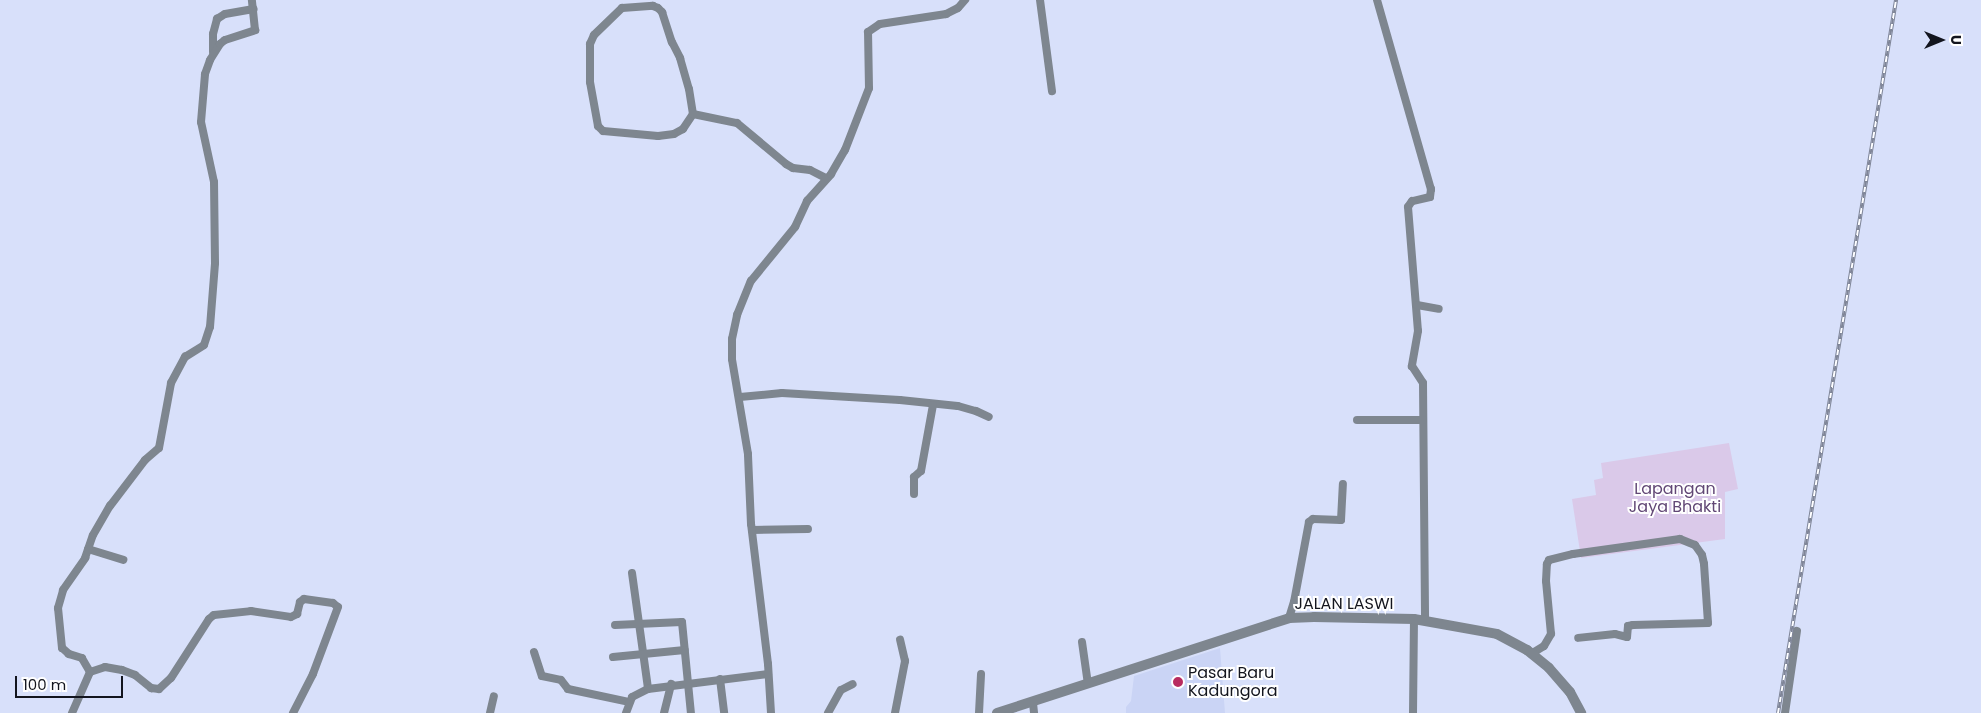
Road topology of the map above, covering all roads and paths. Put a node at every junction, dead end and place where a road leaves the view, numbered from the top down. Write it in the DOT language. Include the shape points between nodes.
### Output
graph roads {
  1 [pos="252,0"];
  2 [pos="965,0"];
  3 [pos="1040,0"];
  4 [pos="1377,0"];
  5 [pos="254,9"];
  6 [pos="214,52"];
  7 [pos="1052,91"];
  8 [pos="693,114"];
  9 [pos="826,178"];
  10 [pos="1417,305"];
  11 [pos="1439,309"];
  12 [pos="740,397"];
  13 [pos="933,405"];
  14 [pos="988,417"];
  15 [pos="1357,420"];
  16 [pos="1423,420"];
  17 [pos="1342,484"];
  18 [pos="914,494"];
  19 [pos="808,529"];
  20 [pos="752,530"];
  21 [pos="88,549"];
  22 [pos="123,560"];
  23 [pos="632,573"];
  24 [pos="1289,618"];
  25 [pos="1414,619"];
  26 [pos="1425,621"];
  27 [pos="638,622"];
  28 [pos="615,625"];
  29 [pos="1798,631"];
  30 [pos="1578,638"];
  31 [pos="900,640"];
  32 [pos="1082,642"];
  33 [pos="685,650"];
  34 [pos="534,652"];
  35 [pos="1531,654"];
  36 [pos="643,655"];
  37 [pos="613,657"];
  38 [pos="90,672"];
  39 [pos="768,674"];
  40 [pos="981,674"];
  41 [pos="720,679"];
  42 [pos="689,683"];
  43 [pos="671,684"];
  44 [pos="853,684"];
  45 [pos="1088,684"];
  46 [pos="648,689"];
  47 [pos="494,696"];
  48 [pos="629,702"];
  49 [pos="1033,708"];
  50 [pos="72,713"];
  51 [pos="294,713"];
  52 [pos="490,713"];
  53 [pos="626,713"];
  54 [pos="664,713"];
  55 [pos="691,713"];
  56 [pos="724,713"];
  57 [pos="771,713"];
  58 [pos="828,713"];
  59 [pos="895,713"];
  60 [pos="979,713"];
  61 [pos="997,713"];
  62 [pos="1413,713"];
  63 [pos="1581,713"];
  64 [pos="1785,713"];
  1 -- 5 [label="street"];
  2 -- 9 [label="street" via="946,14 880,24 868,32 869,88 845,150"];
  3 -- 7 [label="street"];
  4 -- 10 [label="street" via="1431,189 1430,197 1412,201 1408,207"];
  5 -- 6 [label="street" via="255,30 225,40"];
  5 -- 6 [label="street" via="217,18 213,34"];
  6 -- 21 [label="street" via="205,74 201,122 214,182 215,263 207,342 182,361 165,404 159,448 139,466 110,506"];
  8 -- 8 [label="street" via="680,58 662,12 652,6 622,8 594,35 590,44 590,82 598,126 604,131 658,136 674,134 683,129"];
  8 -- 9 [label="street" via="737,123 786,164"];
  9 -- 12 [label="street" via="806,200 795,226 751,281 737,315 732,359"];
  10 -- 11 [label="street"];
  10 -- 16 [label="street" via="1418,338 1412,366 1423,383"];
  12 -- 13 [label="street" via="782,393 839,395"];
  12 -- 20 [label="street" via="748,454"];
  13 -- 14 [label="street" via="967,408"];
  13 -- 18 [label="street" via="921,471 914,477"];
  15 -- 16 [label="street"];
  16 -- 26 [label="street"];
  17 -- 24 [label="street" via="1341,520 1313,519 1310,522"];
  19 -- 20 [label="street"];
  20 -- 39 [label="street"];
  21 -- 22 [label="street"];
  21 -- 38 [label="street" via="63,590 58,608 62,648 82,658"];
  23 -- 27 [label="street"];
  24 -- 25 [label="street, JALAN LASWI"];
  24 -- 45 [label="street, JALAN LASWI"];
  25 -- 26 [label="street, JALAN LASWI"];
  25 -- 62 [label="street"];
  26 -- 35 [label="street, JALAN LASWI" via="1497,634"];
  27 -- 28 [label="street"];
  27 -- 33 [label="street" via="682,622"];
  27 -- 36 [label="street"];
  29 -- 64 [label="street"];
  30 -- 35 [label="street" via="1615,634 1627,637 1628,626 1633,625 1708,623 1702,554 1695,545 1680,539 1549,560 1546,581 1550,634 1544,646"];
  31 -- 59 [label="street" via="905,668"];
  32 -- 45 [label="street"];
  33 -- 36 [label="street"];
  33 -- 42 [label="street"];
  34 -- 48 [label="street" via="542,676 561,680 568,689"];
  35 -- 63 [label="street, JALAN LASWI" via="1560,679"];
  36 -- 37 [label="street"];
  36 -- 46 [label="street"];
  38 -- 50 [label="street"];
  38 -- 51 [label="street" via="105,667 122,670 159,689 171,678 214,615 251,611 291,617 297,614 304,599 333,603 338,607 313,674"];
  39 -- 41 [label="street"];
  39 -- 57 [label="street"];
  40 -- 60 [label="street"];
  41 -- 42 [label="street"];
  41 -- 56 [label="street"];
  42 -- 43 [label="street"];
  42 -- 55 [label="street"];
  43 -- 46 [label="street"];
  43 -- 54 [label="street"];
  44 -- 58 [label="street" via="841,690"];
  45 -- 49 [label="street, JALAN LASWI"];
  46 -- 48 [label="street" via="635,694"];
  47 -- 52 [label="street"];
  48 -- 53 [label="street"];
  49 -- 61 [label="street, JALAN LASWI"];
}
